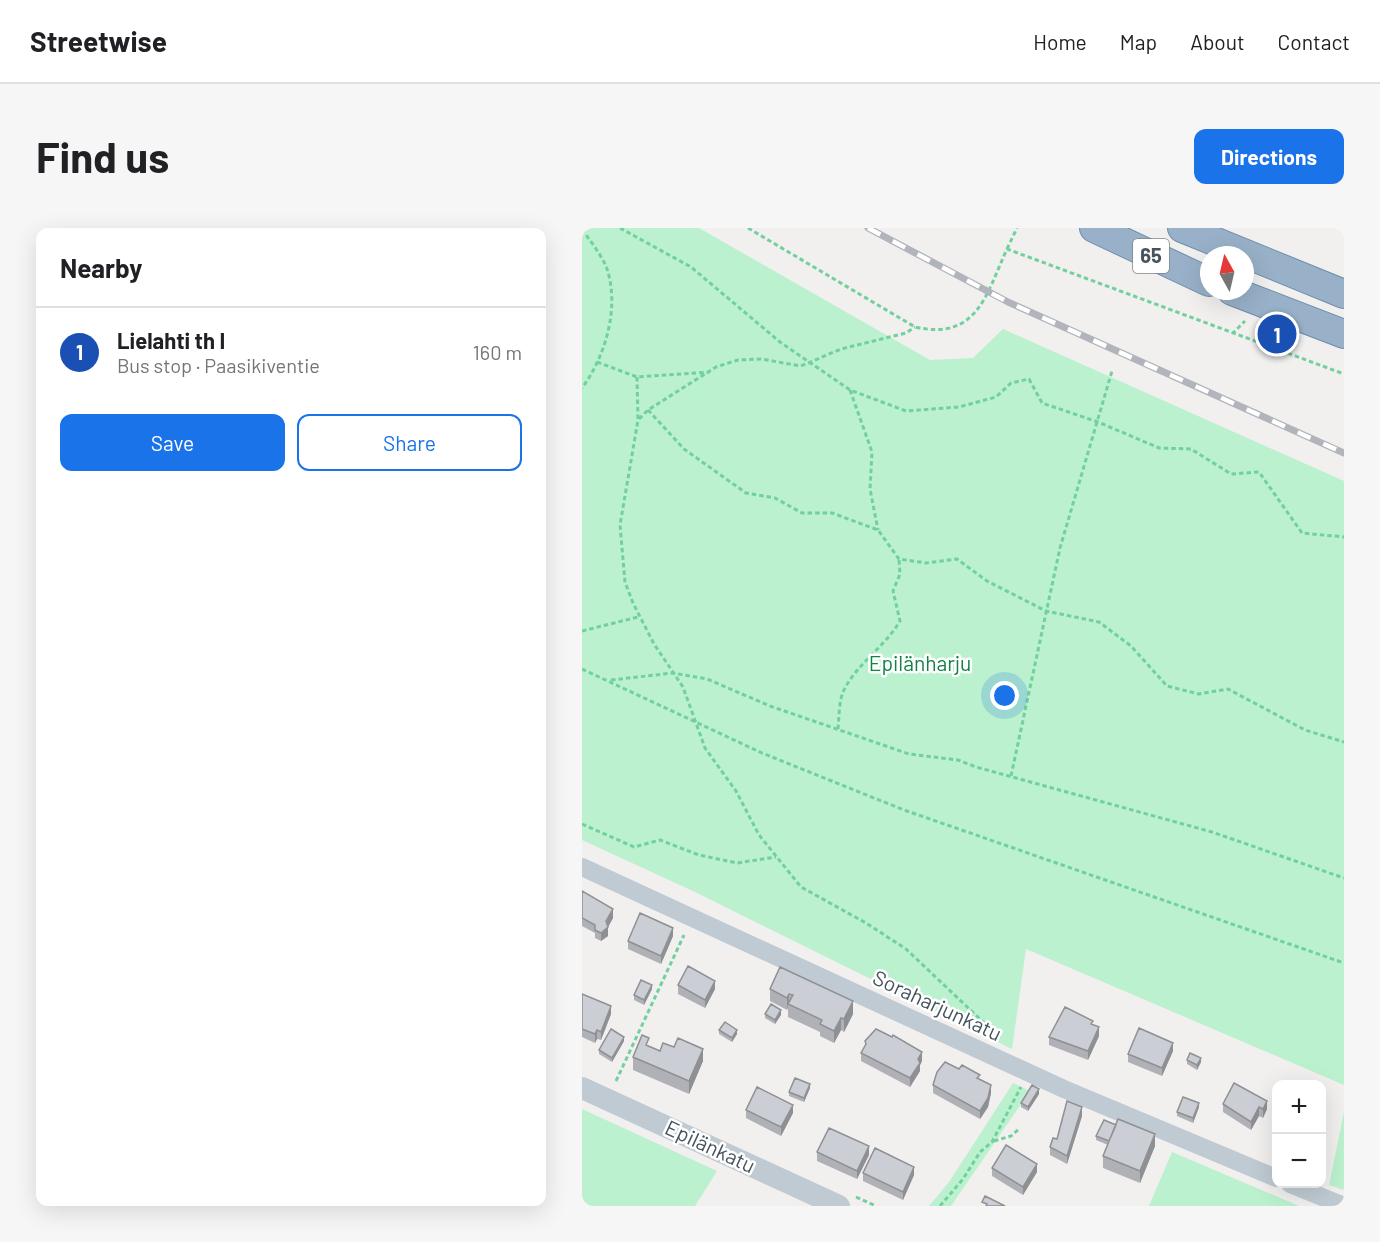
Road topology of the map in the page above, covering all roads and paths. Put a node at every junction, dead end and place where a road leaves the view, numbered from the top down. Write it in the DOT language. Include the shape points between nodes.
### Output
graph roads {
  1 [pos="620,228"];
  2 [pos="748,228"];
  3 [pos="1017,228"];
  4 [pos="1094,228"];
  5 [pos="1182,228"];
  6 [pos="1221,228"];
  7 [pos="582,229"];
  8 [pos="1007,249"];
  9 [pos="1301,277"];
  10 [pos="1200,278"];
  11 [pos="1344,294"];
  12 [pos="1254,299"];
  13 [pos="1244,321"];
  14 [pos="915,327"];
  15 [pos="1232,334"];
  16 [pos="1344,334"];
  17 [pos="811,361"];
  18 [pos="597,362"];
  19 [pos="1112,371"];
  20 [pos="710,372"];
  21 [pos="1344,374"];
  22 [pos="637,376"];
  23 [pos="582,388"];
  24 [pos="850,390"];
  25 [pos="648,410"];
  26 [pos="638,420"];
  27 [pos="1098,422"];
  28 [pos="878,530"];
  29 [pos="1344,537"];
  30 [pos="899,559"];
  31 [pos="1046,611"];
  32 [pos="639,616"];
  33 [pos="582,631"];
  34 [pos="582,669"];
  35 [pos="673,673"];
  36 [pos="609,681"];
  37 [pos="696,721"];
  38 [pos="838,729"];
  39 [pos="1344,742"];
  40 [pos="1011,777"];
  41 [pos="582,824"];
  42 [pos="776,856"];
  43 [pos="582,867"];
  44 [pos="1344,878"];
  45 [pos="676,953"];
  46 [pos="1344,963"];
  47 [pos="989,1027"];
  48 [pos="1030,1073"];
  49 [pos="614,1086"];
  50 [pos="582,1088"];
  51 [pos="1020,1128"];
  52 [pos="992,1142"];
  53 [pos="1272,1176"];
  54 [pos="1300,1188"];
  55 [pos="839,1206"];
  56 [pos="940,1206"];
  57 [pos="1344,1206"];
  1 -- 17 [label="path" via="691,267 780,342"];
  2 -- 14 [label="path"];
  3 -- 8 [label="path"];
  4 -- 10 [label="highway, 65"];
  5 -- 9 [label="highway, 65"];
  6 -- 9 [label="highway" via="1266,251"];
  7 -- 18 [label="path" via="607,268 611,301 604,350"];
  8 -- 14 [label="path" via="983,303 970,319 955,329 935,332"];
  8 -- 15 [label="path"];
  9 -- 11 [label="highway, 65"];
  12 -- 16 [label="highway"];
  13 -- 15 [label="path"];
  14 -- 17 [label="path"];
  15 -- 21 [label="path"];
  17 -- 20 [label="path" via="801,366 744,359"];
  17 -- 24 [label="path"];
  18 -- 22 [label="path"];
  18 -- 23 [label="path"];
  19 -- 27 [label="path"];
  20 -- 22 [label="path"];
  20 -- 25 [label="path"];
  22 -- 26 [label="path"];
  24 -- 27 [label="path" via="906,411 959,406 996,397 1011,383 1029,379 1042,403"];
  24 -- 28 [label="path" via="872,452 870,489"];
  25 -- 26 [label="path"];
  25 -- 28 [label="path" via="684,449 746,493 775,498 802,513 832,513"];
  26 -- 32 [label="path" via="620,525 625,582"];
  27 -- 29 [label="path" via="1159,448 1191,449 1232,474 1259,472 1302,533"];
  27 -- 31 [label="path" via="1060,548"];
  28 -- 30 [label="path"];
  30 -- 31 [label="path" via="926,563 957,559 987,581"];
  30 -- 38 [label="path" via="900,573 893,591 900,621 889,640 864,661 843,692"];
  31 -- 39 [label="path" via="1100,622 1131,646 1167,686 1199,694 1228,689 1305,730"];
  31 -- 40 [label="path"];
  32 -- 33 [label="path"];
  32 -- 35 [label="path"];
  34 -- 36 [label="path"];
  35 -- 36 [label="path"];
  35 -- 37 [label="path"];
  35 -- 38 [label="path" via="707,679"];
  36 -- 37 [label="path"];
  37 -- 42 [label="path" via="705,748"];
  37 -- 46 [label="path" via="762,753 904,810"];
  38 -- 40 [label="path" via="909,754 958,760"];
  40 -- 44 [label="path" via="1212,832"];
  41 -- 42 [label="path" via="634,847 660,840 699,855 736,863"];
  42 -- 47 [label="path" via="801,887 906,949"];
  43 -- 48 [label="street, Soraharjunkatu"];
  45 -- 49 [label="path"];
  48 -- 52 [label="path"];
  48 -- 53 [label="street, Soraharjunkatu"];
  50 -- 55 [label="street, Epilänkatu"];
  51 -- 52 [label="path" via="1011,1136"];
  52 -- 56 [label="path" via="980,1152"];
  54 -- 57 [label="street"];
}
